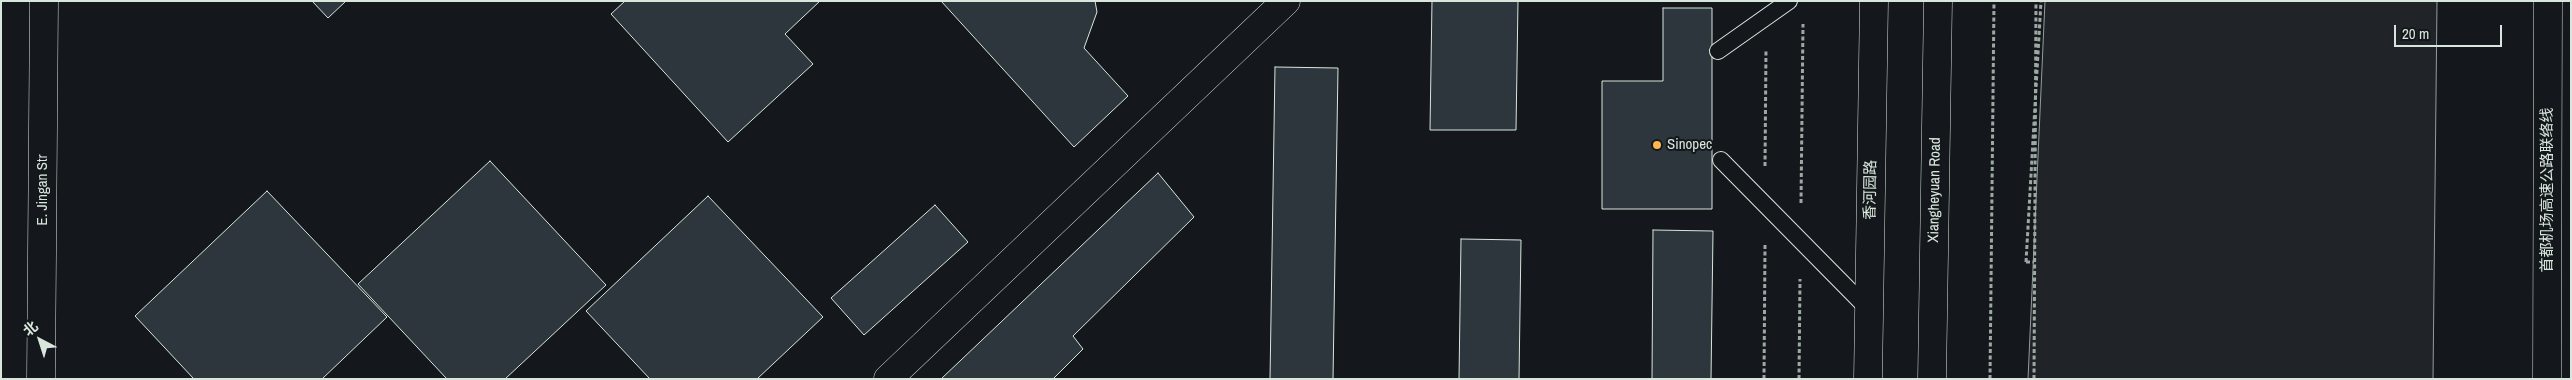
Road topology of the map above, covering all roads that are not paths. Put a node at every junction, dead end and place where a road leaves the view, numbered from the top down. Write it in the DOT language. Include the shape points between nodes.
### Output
graph roads {
  1 [pos="44,1"];
  2 [pos="1286,1"];
  3 [pos="1789,1"];
  4 [pos="1874,1"];
  5 [pos="1938,1"];
  6 [pos="2548,1"];
  7 [pos="1718,51"];
  8 [pos="1721,160"];
  9 [pos="1869,310"];
  10 [pos="41,379"];
  11 [pos="888,379"];
  12 [pos="1868,379"];
  13 [pos="1932,379"];
  14 [pos="2547,379"];
  1 -- 10 [label="main road, E. Jingan Str"];
  2 -- 11 [label="main road"];
  3 -- 7 [label="lane"];
  4 -- 9 [label="main road, 香河园路"];
  5 -- 13 [label="main road, Xiangheyuan Road"];
  6 -- 14 [label="main road, 首都机场高速公路联络线"];
  8 -- 9 [label="lane"];
  9 -- 12 [label="main road, 香河园路"];
}
